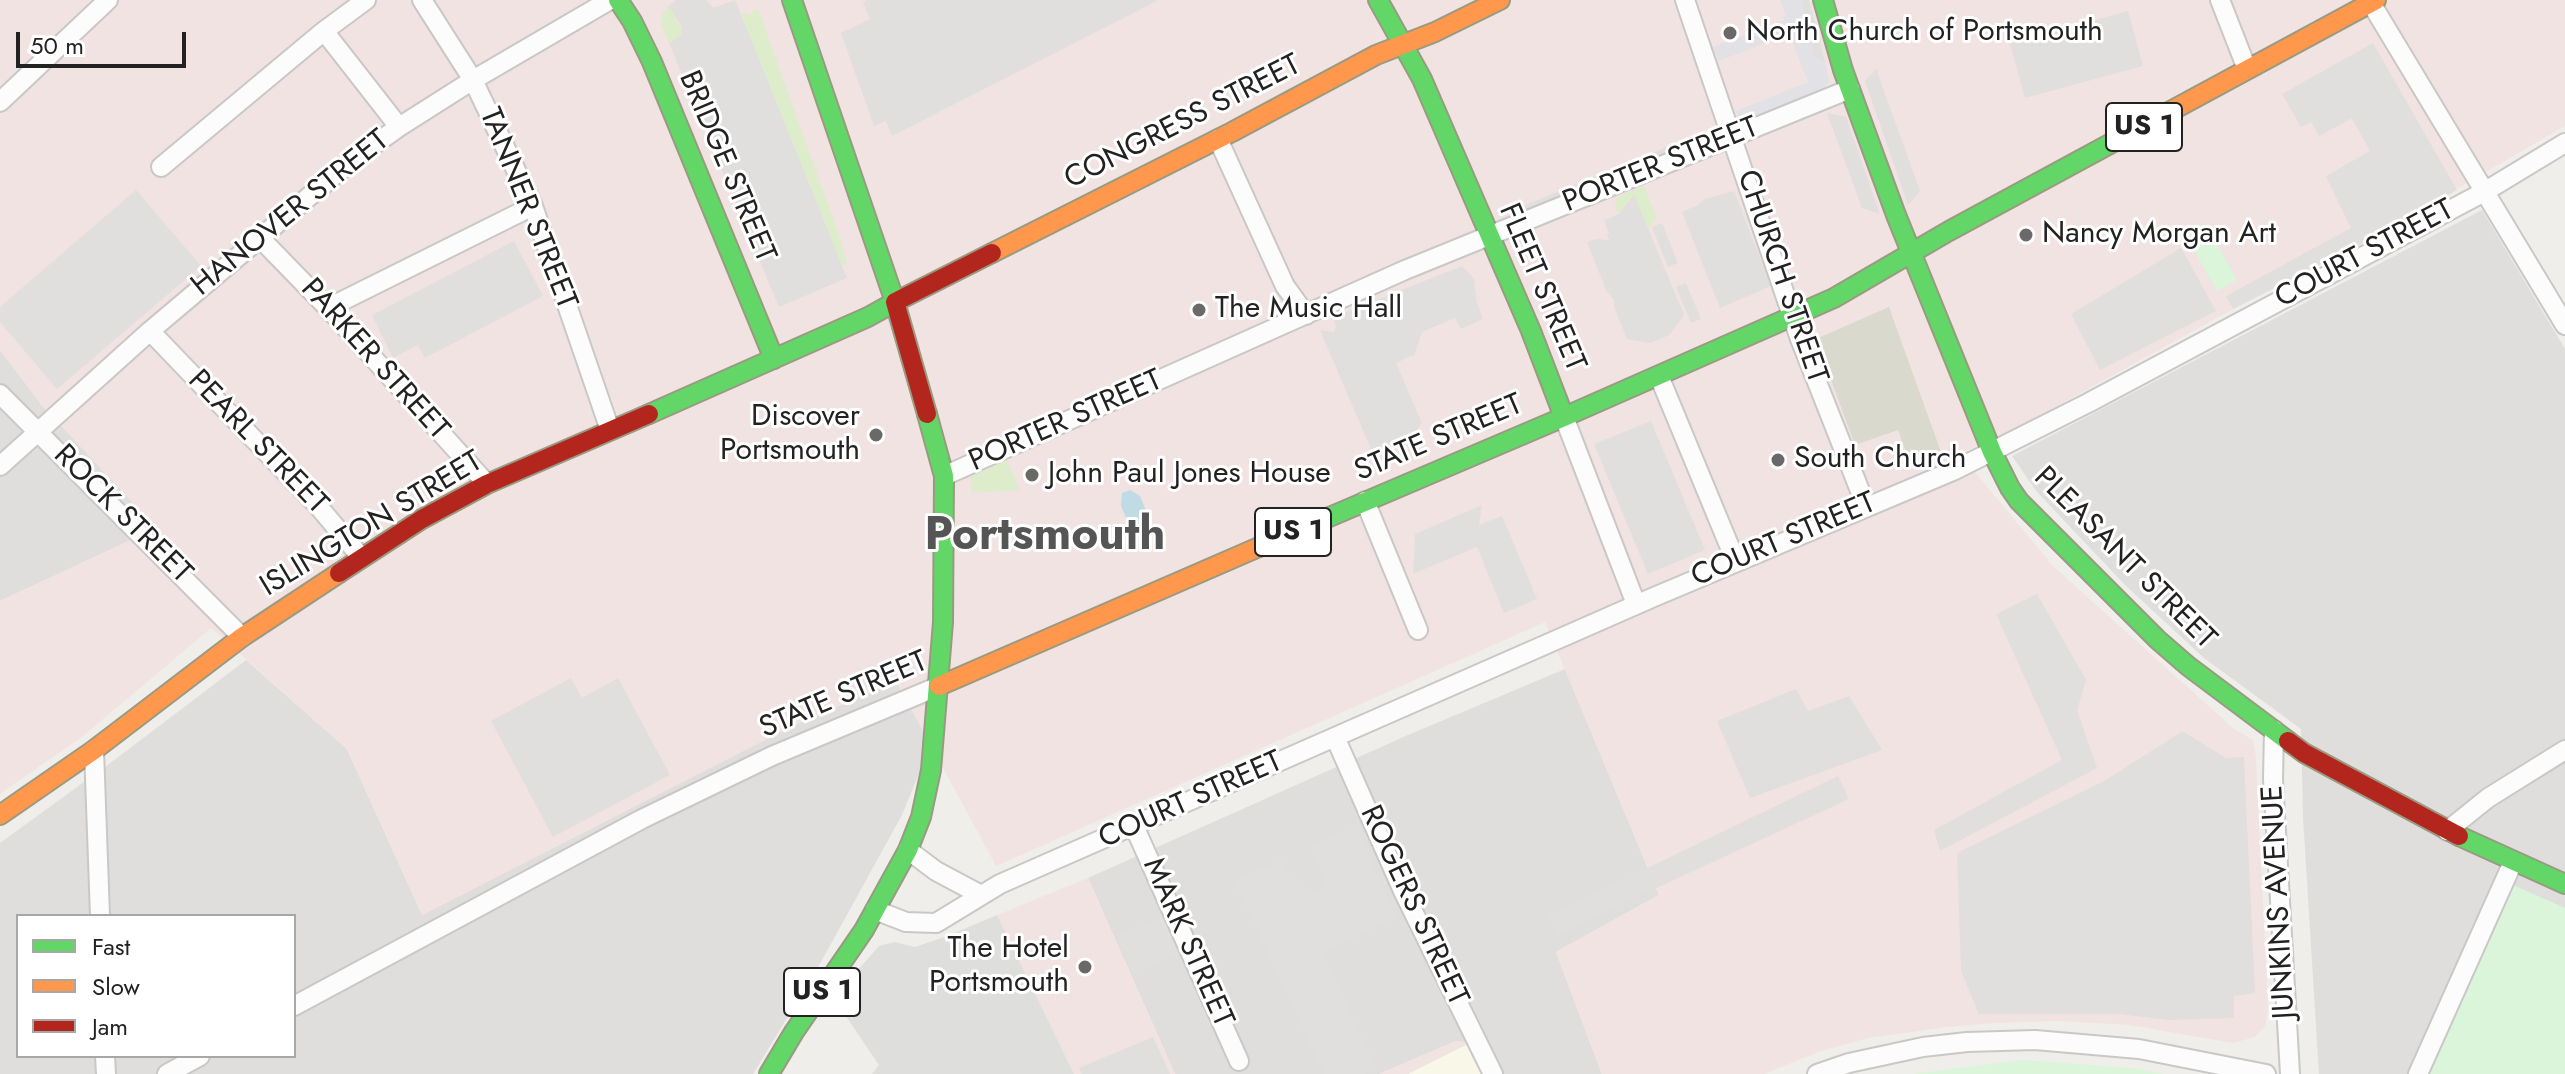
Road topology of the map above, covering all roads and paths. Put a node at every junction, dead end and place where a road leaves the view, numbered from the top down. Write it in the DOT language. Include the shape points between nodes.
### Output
graph roads {
  1 [pos="108,0"];
  2 [pos="366,0"];
  3 [pos="422,0"];
  4 [pos="610,0"];
  5 [pos="618,0"];
  6 [pos="792,0"];
  7 [pos="1378,0"];
  8 [pos="1500,0"];
  9 [pos="1685,0"];
  10 [pos="1823,0"];
  11 [pos="2220,0"];
  12 [pos="2374,1"];
  13 [pos="324,31"];
  14 [pos="1402,45"];
  15 [pos="2247,69"];
  16 [pos="473,80"];
  17 [pos="1850,89"];
  18 [pos="0,102"];
  19 [pos="399,127"];
  20 [pos="1733,136"];
  21 [pos="1218,139"];
  22 [pos="2565,143"];
  23 [pos="161,167"];
  24 [pos="2484,192"];
  25 [pos="533,206"];
  26 [pos="1490,235"];
  27 [pos="260,238"];
  28 [pos="1911,253"];
  29 [pos="895,302"];
  30 [pos="328,308"];
  31 [pos="1306,315"];
  32 [pos="1792,317"];
  33 [pos="2565,325"];
  34 [pos="150,331"];
  35 [pos="774,359"];
  36 [pos="1659,376"];
  37 [pos="0,394"];
  38 [pos="1564,417"];
  39 [pos="610,430"];
  40 [pos="40,432"];
  41 [pos="1992,452"];
  42 [pos="0,466"];
  43 [pos="944,476"];
  44 [pos="487,484"];
  45 [pos="1365,501"];
  46 [pos="1866,506"];
  47 [pos="361,557"];
  48 [pos="1736,562"];
  49 [pos="1636,604"];
  50 [pos="943,622"];
  51 [pos="1418,630"];
  52 [pos="242,637"];
  53 [pos="1023,649"];
  54 [pos="939,686"];
  55 [pos="2274,730"];
  56 [pos="1335,737"];
  57 [pos="94,750"];
  58 [pos="2565,750"];
  59 [pos="0,815"];
  60 [pos="1134,826"];
  61 [pos="2447,831"];
  62 [pos="908,850"];
  63 [pos="2513,862"];
  64 [pos="2565,884"];
  65 [pos="981,895"];
  66 [pos="875,910"];
  67 [pos="100,914"];
  68 [pos="296,1005"];
  69 [pos="196,1058"];
  70 [pos="1239,1061"];
  71 [pos="167,1074"];
  72 [pos="769,1074"];
  73 [pos="1493,1074"];
  74 [pos="1817,1074"];
  75 [pos="2266,1074"];
  76 [pos="2290,1074"];
  77 [pos="2418,1074"];
  1 -- 18 [label="street"];
  2 -- 13 [label="street"];
  3 -- 16 [label="street, TANNER STREET"];
  4 -- 16 [label="street, HANOVER STREET"];
  5 -- 35 [label="main road, BRIDGE STREET" via="652,62"];
  6 -- 29 [label="main road"];
  7 -- 14 [label="main road, FLEET STREET"];
  8 -- 14 [label="main road, CONGRESS STREET"];
  9 -- 20 [label="street, CHURCH STREET"];
  10 -- 17 [label="main road, PLEASANT STREET"];
  11 -- 15 [label="street"];
  12 -- 15 [label="main road, STATE STREET / US 1"];
  12 -- 24 [label="street"];
  13 -- 19 [label="street"];
  13 -- 23 [label="street"];
  14 -- 21 [label="main road, CONGRESS STREET"];
  14 -- 26 [label="main road, FLEET STREET"];
  15 -- 28 [label="main road, STATE STREET / US 1"];
  16 -- 19 [label="street, HANOVER STREET"];
  16 -- 25 [label="street, TANNER STREET"];
  17 -- 20 [label="street, PORTER STREET"];
  17 -- 28 [label="main road, PLEASANT STREET"];
  19 -- 27 [label="street, HANOVER STREET"];
  20 -- 26 [label="street, PORTER STREET"];
  20 -- 32 [label="street, CHURCH STREET"];
  21 -- 29 [label="main road, CONGRESS STREET"];
  21 -- 31 [label="street" via="1285,286"];
  22 -- 24 [label="street, COURT STREET"];
  24 -- 33 [label="street"];
  24 -- 41 [label="street, COURT STREET"];
  25 -- 30 [label="street"];
  25 -- 39 [label="street, TANNER STREET"];
  26 -- 31 [label="street, PORTER STREET"];
  26 -- 38 [label="main road, FLEET STREET"];
  27 -- 30 [label="street, PARKER STREET"];
  27 -- 34 [label="street, HANOVER STREET"];
  28 -- 32 [label="main road, STATE STREET / US 1"];
  28 -- 41 [label="main road, PLEASANT STREET"];
  29 -- 35 [label="main road, ISLINGTON STREET"];
  29 -- 43 [label="main road, US 1"];
  30 -- 44 [label="street, PARKER STREET"];
  31 -- 43 [label="street, PORTER STREET"];
  32 -- 36 [label="main road, STATE STREET / US 1"];
  32 -- 46 [label="street, CHURCH STREET"];
  34 -- 40 [label="street, HANOVER STREET"];
  34 -- 47 [label="street, PEARL STREET"];
  35 -- 39 [label="main road, ISLINGTON STREET"];
  36 -- 38 [label="main road, STATE STREET / US 1"];
  36 -- 48 [label="street"];
  37 -- 40 [label="street, ROCK STREET"];
  38 -- 45 [label="main road, STATE STREET / US 1"];
  38 -- 49 [label="street, FLEET STREET"];
  39 -- 44 [label="main road, ISLINGTON STREET"];
  40 -- 42 [label="street, HANOVER STREET"];
  40 -- 52 [label="street, ROCK STREET"];
  41 -- 46 [label="street, COURT STREET"];
  41 -- 55 [label="main road, PLEASANT STREET" via="2019,501 2122,606 2188,666"];
  43 -- 50 [label="main road, US 1"];
  44 -- 47 [label="main road, ISLINGTON STREET"];
  45 -- 51 [label="street"];
  45 -- 53 [label="main road, STATE STREET / US 1"];
  46 -- 48 [label="street, COURT STREET"];
  47 -- 52 [label="main road, ISLINGTON STREET"];
  48 -- 49 [label="street, COURT STREET"];
  49 -- 56 [label="street, COURT STREET"];
  50 -- 53 [label="main road" via="948,640 963,651 975,655"];
  50 -- 54 [label="main road, US 1"];
  52 -- 57 [label="main road, ISLINGTON STREET"];
  53 -- 54 [label="main road, STATE STREET / US 1"];
  54 -- 62 [label="main road, US 1" via="931,770"];
  54 -- 68 [label="street, STATE STREET" via="772,756 642,819"];
  55 -- 61 [label="main road, PLEASANT STREET" via="2304,753"];
  55 -- 76 [label="street, JUNKINS AVENUE"];
  56 -- 60 [label="street, COURT STREET"];
  56 -- 73 [label="street, ROGERS STREET"];
  57 -- 59 [label="main road, ISLINGTON STREET"];
  57 -- 67 [label="street"];
  58 -- 61 [label="street" via="2488,798"];
  60 -- 65 [label="street, COURT STREET"];
  60 -- 70 [label="street, MARK STREET"];
  61 -- 63 [label="main road, PLEASANT STREET"];
  62 -- 65 [label="street"];
  62 -- 66 [label="main road, US 1"];
  63 -- 64 [label="main road, PLEASANT STREET"];
  63 -- 77 [label="street"];
  65 -- 66 [label="street, COURT STREET" via="936,923 906,922"];
  66 -- 72 [label="main road, US 1"];
  69 -- 71 [label="street"];
  74 -- 75 [label="street" via="1923,1047 2035,1040 2139,1049"];
}
